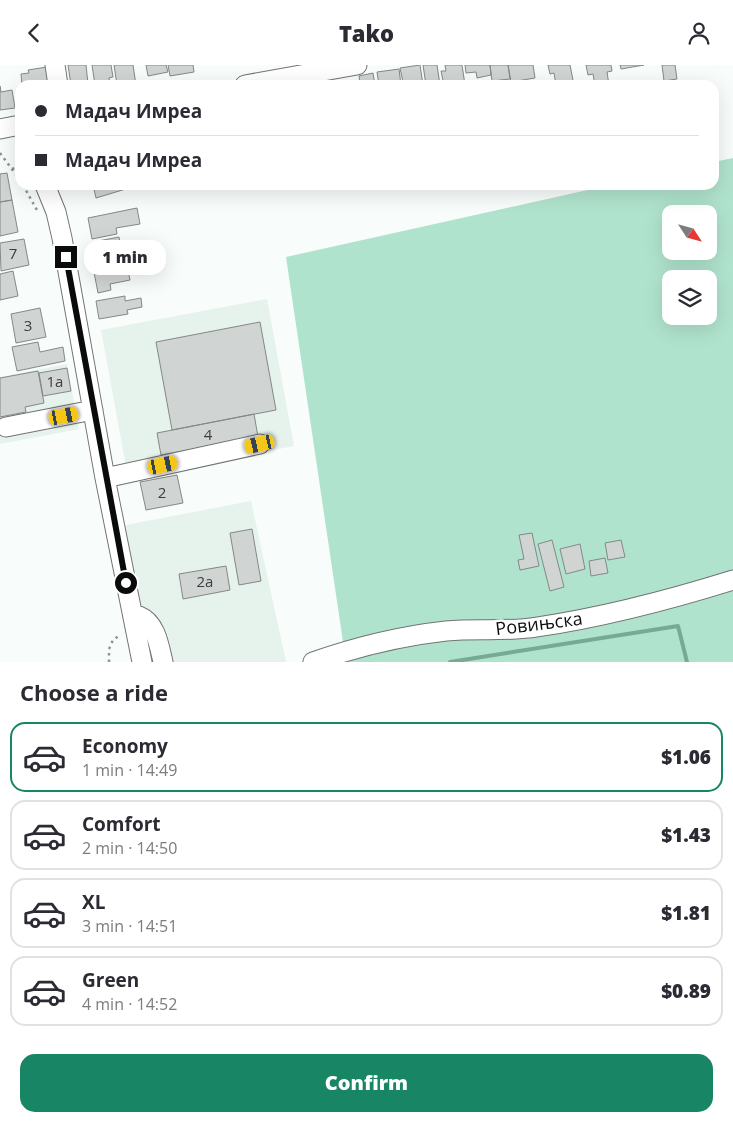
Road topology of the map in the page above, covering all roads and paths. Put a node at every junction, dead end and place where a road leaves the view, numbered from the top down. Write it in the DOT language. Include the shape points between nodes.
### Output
graph roads {
  1 [pos="55,65"];
  2 [pos="358,65"];
  3 [pos="57,80"];
  4 [pos="273,80"];
  5 [pos="15,126"];
  6 [pos="0,129"];
  7 [pos="0,153"];
  8 [pos="15,168"];
  9 [pos="12,169"];
  10 [pos="15,173"];
  11 [pos="47,190"];
  12 [pos="93,409"];
  13 [pos="6,427"];
  14 [pos="260,444"];
  15 [pos="105,478"];
  16 [pos="733,580"];
  17 [pos="133,617"];
  18 [pos="123,635"];
  19 [pos="109,662"];
  20 [pos="142,662"];
  21 [pos="163,662"];
  22 [pos="313,662"];
  1 -- 3 [label="street"];
  2 -- 4 [label="street"];
  5 -- 6 [label="street"];
  7 -- 9 [label="path"];
  8 -- 9 [label="path"];
  9 -- 10 [label="path"];
  11 -- 12 [label="street" via="60,225"];
  12 -- 13 [label="street"];
  12 -- 15 [label="street"];
  14 -- 15 [label="street"];
  15 -- 17 [label="street"];
  16 -- 22 [label="street, Ровињска" via="643,607 558,624 512,631 447,631 413,636 345,651"];
  17 -- 20 [label="street"];
  17 -- 21 [label="street" via="139,615 147,619"];
  18 -- 19 [label="path" via="117,635 113,640"];
}
